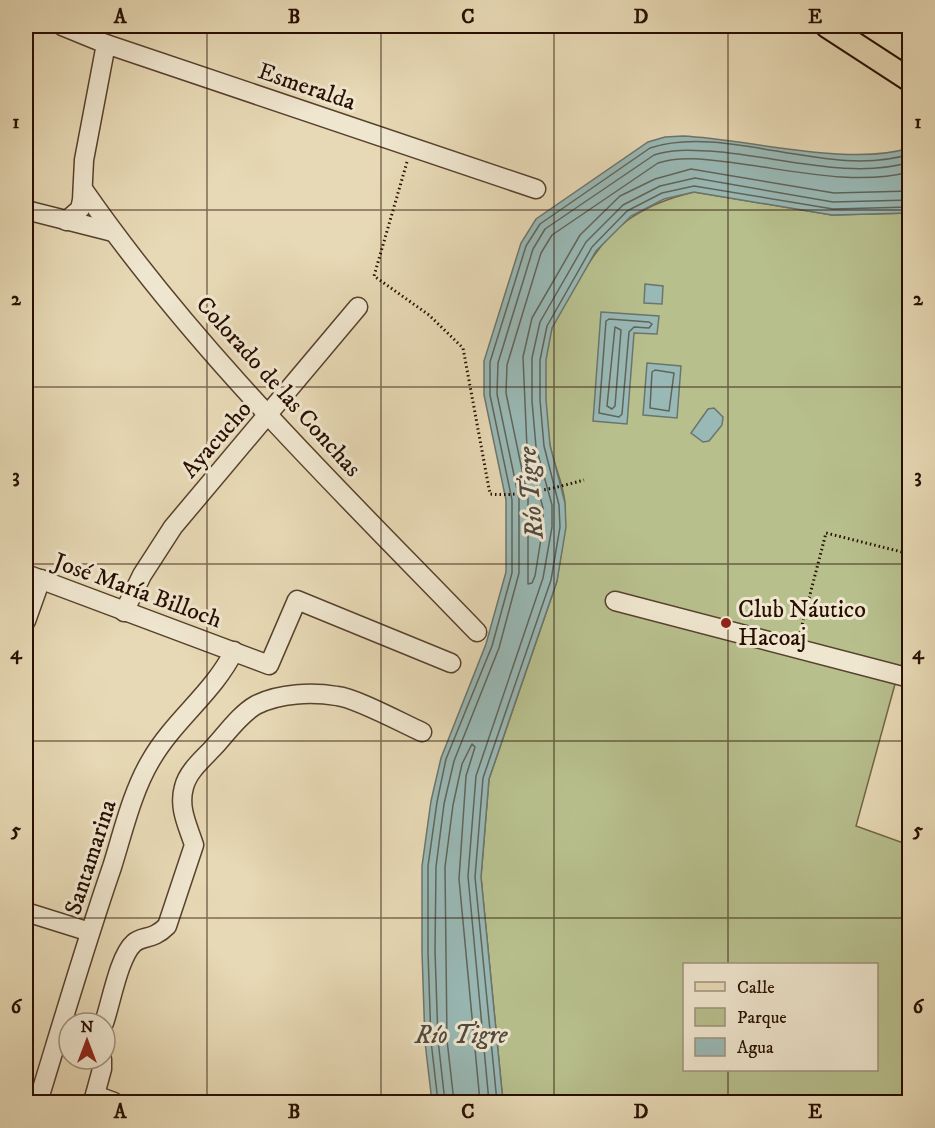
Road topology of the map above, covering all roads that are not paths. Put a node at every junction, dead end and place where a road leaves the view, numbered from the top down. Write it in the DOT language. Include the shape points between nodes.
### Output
graph roads {
  1 [pos="62,26"];
  2 [pos="827,26"];
  3 [pos="106,44"];
  4 [pos="909,80"];
  5 [pos="83,189"];
  6 [pos="536,189"];
  7 [pos="26,210"];
  8 [pos="66,220"];
  9 [pos="113,232"];
  10 [pos="358,307"];
  11 [pos="267,417"];
  12 [pos="33,576"];
  13 [pos="615,601"];
  14 [pos="124,612"];
  15 [pos="26,621"];
  16 [pos="477,632"];
  17 [pos="234,651"];
  18 [pos="451,663"];
  19 [pos="909,678"];
  20 [pos="422,732"];
  21 [pos="26,912"];
  22 [pos="90,932"];
  23 [pos="108,1011"];
  24 [pos="101,1071"];
  25 [pos="94,1099"];
  26 [pos="38,1102"];
  27 [pos="114,1102"];
  1 -- 3 [label="street, Esmeralda"];
  2 -- 4 [label="main road"];
  3 -- 5 [label="street" via="84,160"];
  3 -- 6 [label="street, Esmeralda"];
  5 -- 8 [label="street" via="80,209"];
  5 -- 9 [label="street, Colorado de las Conchas"];
  7 -- 8 [label="street"];
  8 -- 9 [label="street"];
  9 -- 11 [label="street, Colorado de las Conchas"];
  10 -- 11 [label="street, Ayacucho"];
  11 -- 14 [label="street, Ayacucho" via="173,526"];
  11 -- 16 [label="street, Colorado de las Conchas"];
  12 -- 14 [label="street, José María Billoch"];
  12 -- 15 [label="street"];
  13 -- 19 [label="street"];
  14 -- 17 [label="street, José María Billoch"];
  17 -- 18 [label="street, José María Billoch" via="269,665 297,600"];
  17 -- 22 [label="street, Santamarina" via="224,670 151,760 136,793"];
  20 -- 23 [label="street" via="340,696 308,694 279,698 255,706 241,718 194,768 184,786 182,804 194,844 167,926 158,935 137,940 127,949"];
  21 -- 22 [label="street"];
  22 -- 26 [label="street, Santamarina"];
  24 -- 25 [label="street"];
  25 -- 27 [label="street"];
}
